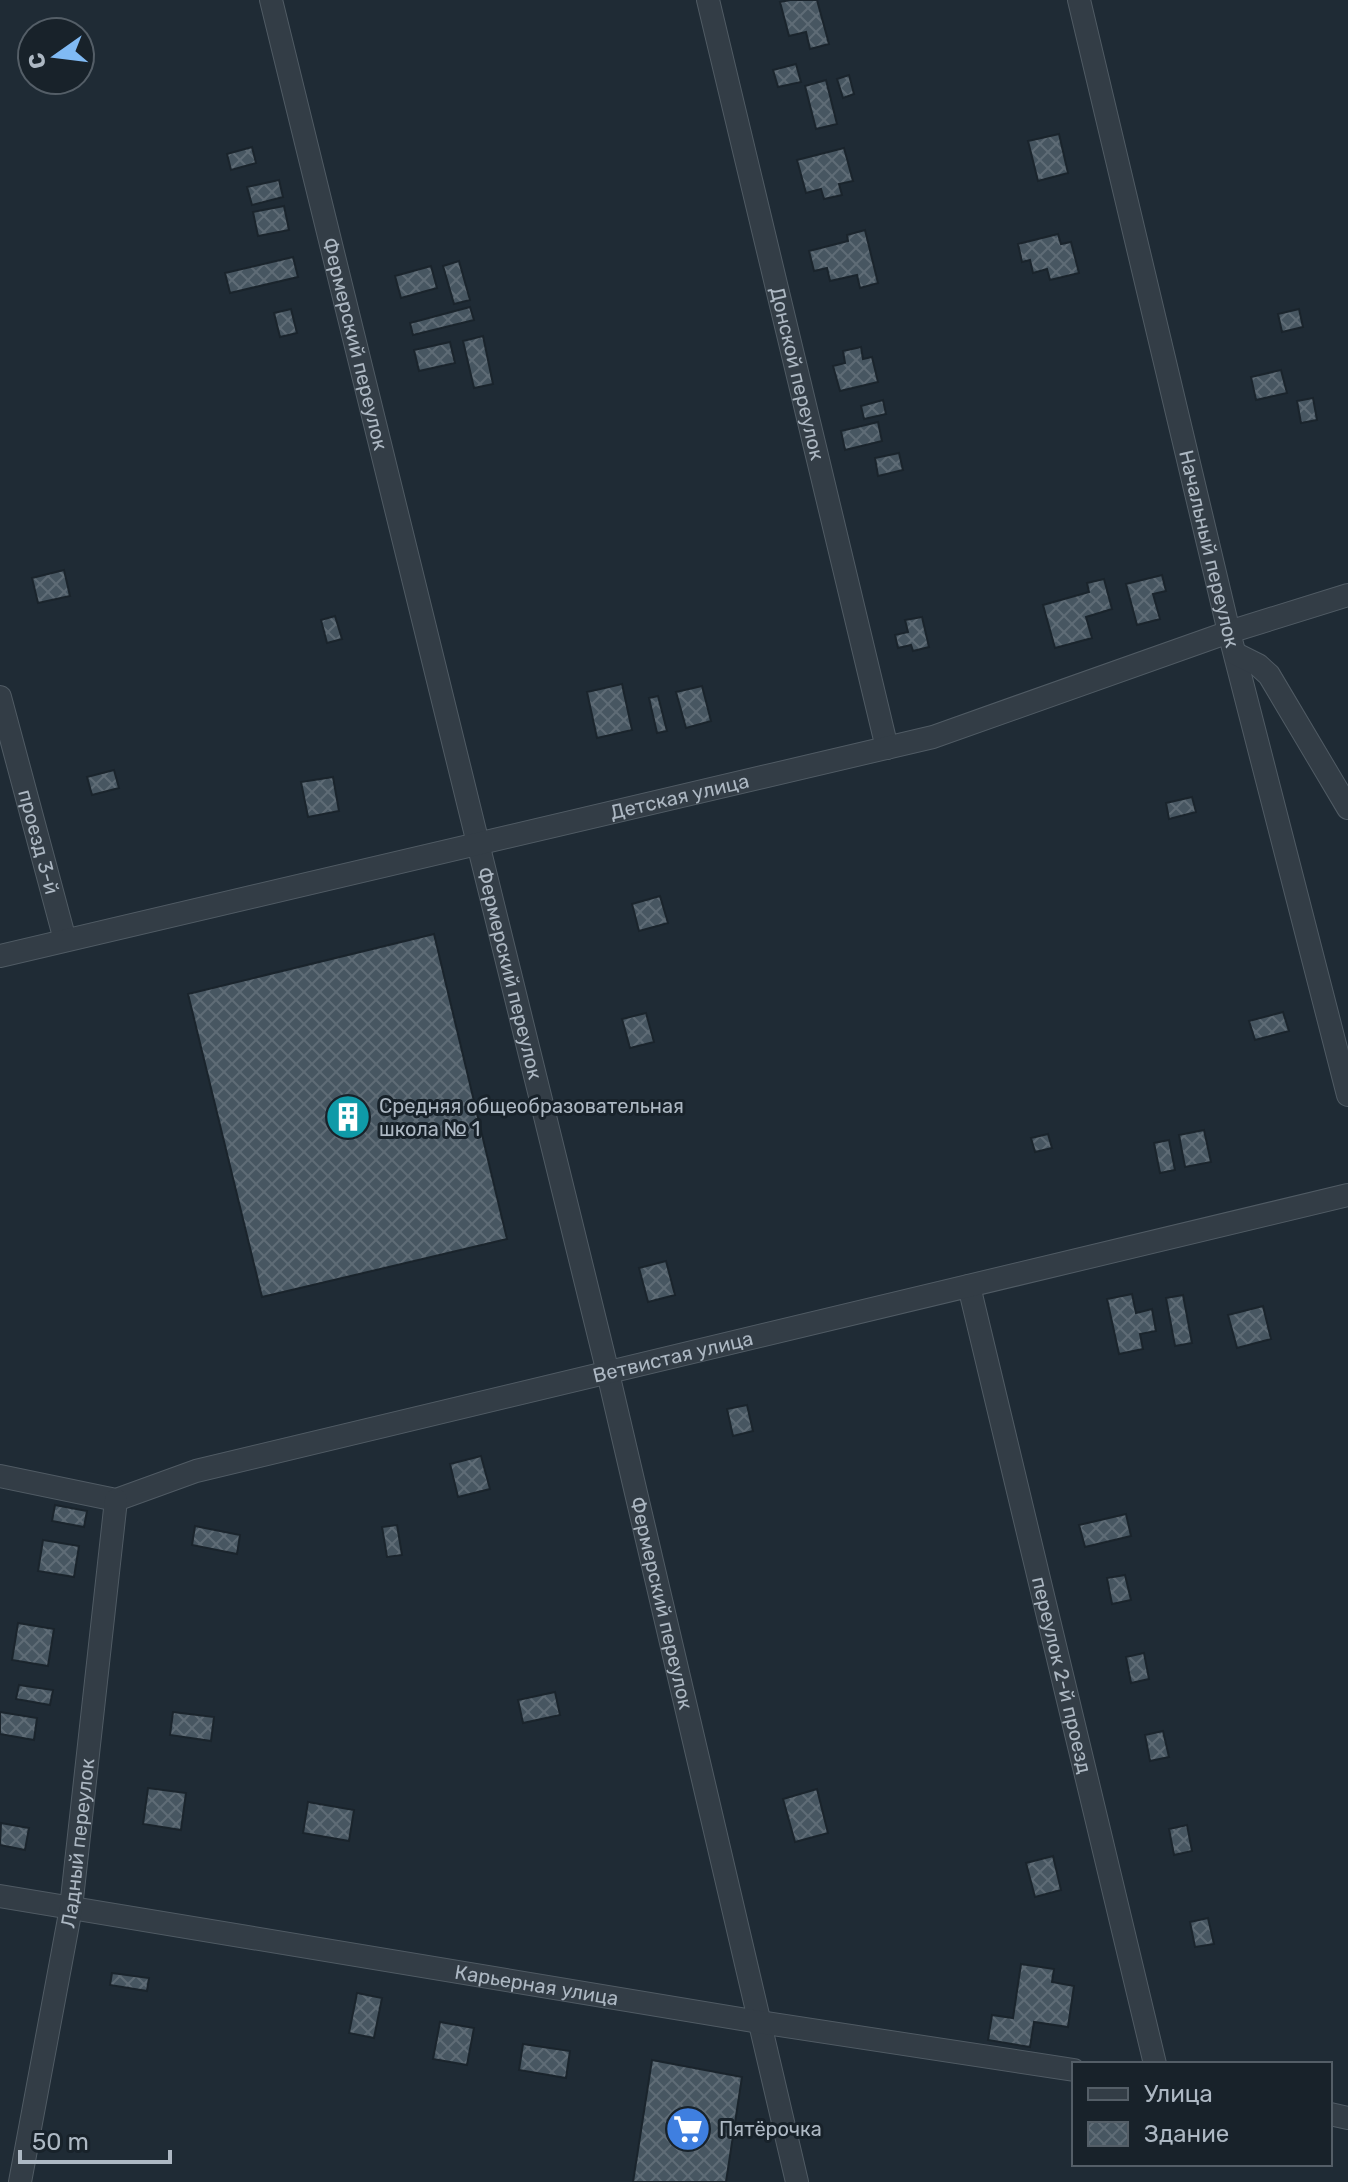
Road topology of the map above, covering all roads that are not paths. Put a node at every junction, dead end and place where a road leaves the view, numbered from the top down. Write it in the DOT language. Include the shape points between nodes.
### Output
graph roads {
  1 [pos="271,0"];
  2 [pos="708,0"];
  3 [pos="1079,0"];
  4 [pos="1348,595"];
  5 [pos="1229,632"];
  6 [pos="1236,654"];
  7 [pos="0,697"];
  8 [pos="887,748"];
  9 [pos="1348,808"];
  10 [pos="475,842"];
  11 [pos="65,940"];
  12 [pos="0,956"];
  13 [pos="1348,1095"];
  14 [pos="1348,1195"];
  15 [pos="969,1286"];
  16 [pos="608,1373"];
  17 [pos="0,1476"];
  18 [pos="116,1500"];
  19 [pos="0,1896"];
  20 [pos="71,1908"];
  21 [pos="759,2022"];
  22 [pos="1155,2062"];
  23 [pos="1072,2070"];
  24 [pos="20,2182"];
  25 [pos="797,2182"];
  1 -- 10 [label="street, Фермерский переулок"];
  2 -- 8 [label="street, Донской переулок"];
  3 -- 5 [label="street, Начальный переулок"];
  4 -- 5 [label="street, Детская улица"];
  5 -- 6 [label="street, Начальный переулок"];
  5 -- 8 [label="street, Детская улица" via="933,737"];
  6 -- 9 [label="street" via="1269,675"];
  6 -- 13 [label="street, Начальный переулок"];
  7 -- 11 [label="street, проезд 3-й"];
  8 -- 10 [label="street, Детская улица"];
  10 -- 11 [label="street, Детская улица"];
  10 -- 16 [label="street, Фермерский переулок"];
  11 -- 12 [label="street, Детская улица"];
  14 -- 15 [label="street, Ветвистая улица"];
  15 -- 16 [label="street, Ветвистая улица"];
  15 -- 22 [label="street, переулок 2-й проезд"];
  16 -- 18 [label="street, Ветвистая улица" via="196,1471"];
  16 -- 21 [label="street, Фермерский переулок"];
  17 -- 18 [label="street"];
  18 -- 20 [label="street, Ладный переулок"];
  19 -- 20 [label="street, Карьерная улица"];
  20 -- 21 [label="street, Карьерная улица"];
  20 -- 24 [label="street, Ладный переулок"];
  21 -- 23 [label="street, Карьерная улица"];
  21 -- 25 [label="street, Фермерский переулок"];
}
